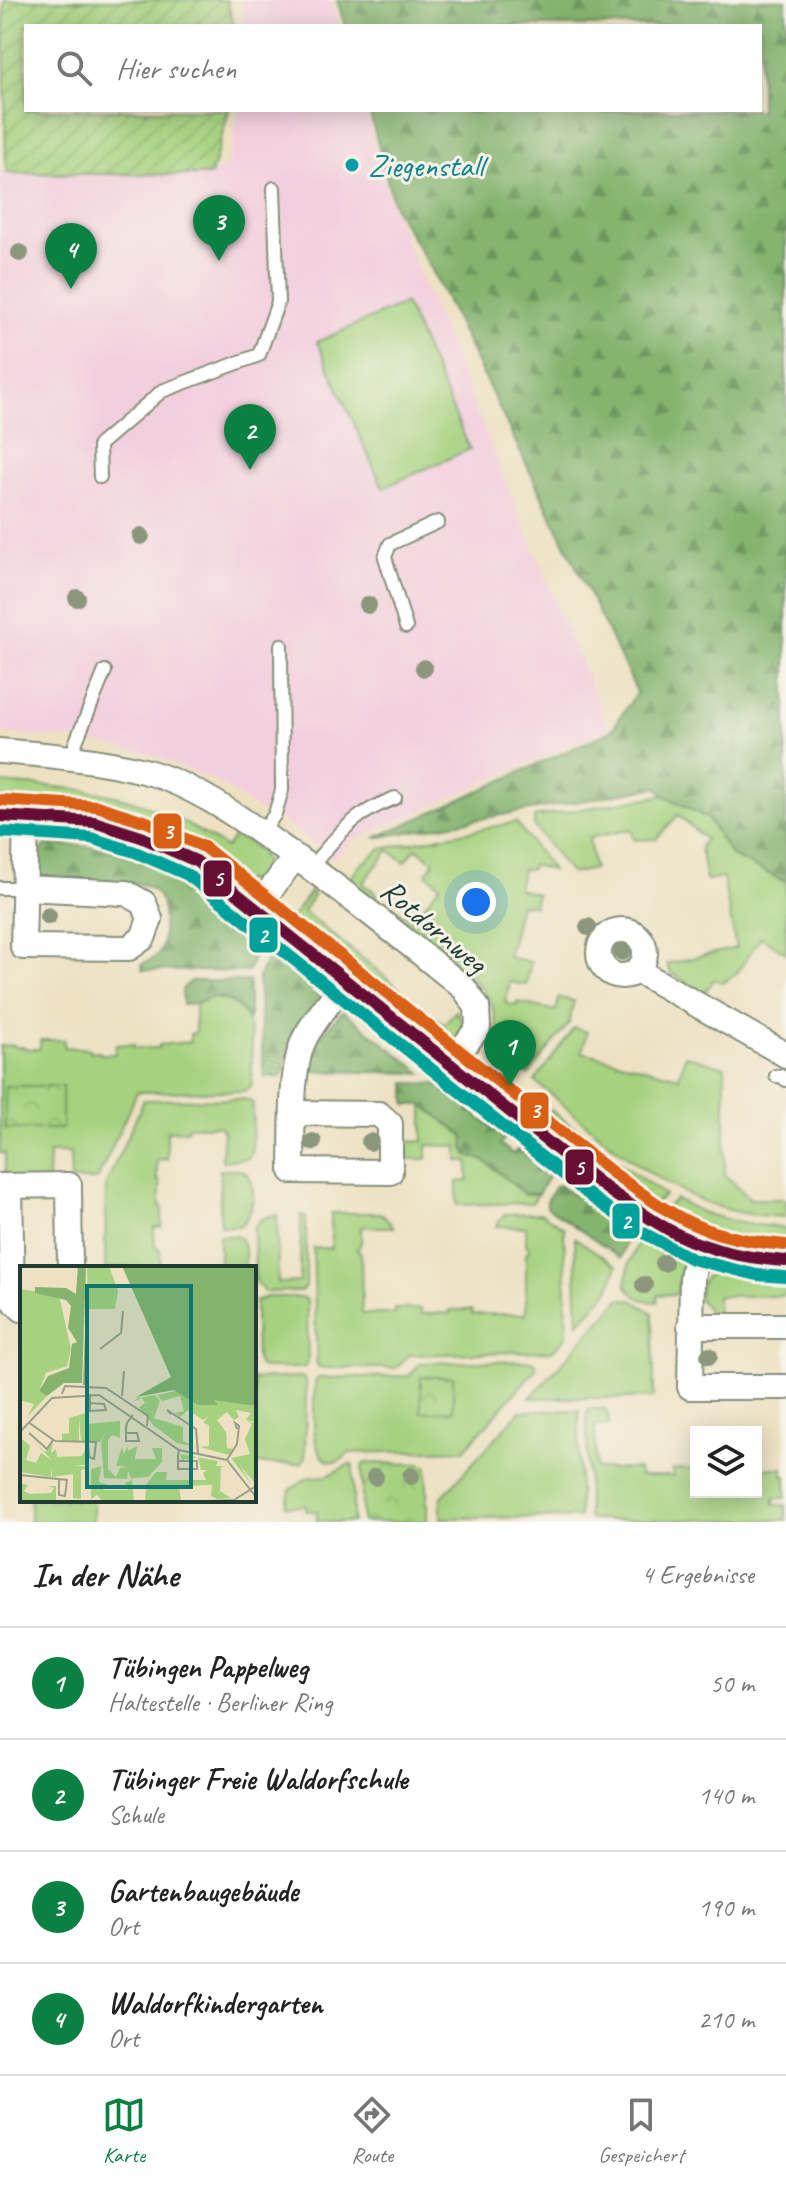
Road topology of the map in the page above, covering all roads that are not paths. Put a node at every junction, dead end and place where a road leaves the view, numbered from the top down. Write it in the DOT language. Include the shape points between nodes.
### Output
graph roads {
  1 [pos="274,188"];
  2 [pos="100,477"];
  3 [pos="438,522"];
  4 [pos="406,627"];
  5 [pos="281,645"];
  6 [pos="105,671"];
  7 [pos="0,751"];
  8 [pos="74,758"];
  9 [pos="395,798"];
  10 [pos="0,816"];
  11 [pos="26,818"];
  12 [pos="262,833"];
  13 [pos="303,862"];
  14 [pos="0,888"];
  15 [pos="25,888"];
  16 [pos="257,908"];
  17 [pos="638,971"];
  18 [pos="347,980"];
  19 [pos="451,1063"];
  20 [pos="783,1070"];
  21 [pos="293,1113"];
  22 [pos="5,1186"];
  23 [pos="698,1244"];
  24 [pos="786,1261"];
  25 [pos="70,1266"];
  26 [pos="20,1307"];
  27 [pos="690,1326"];
  28 [pos="786,1326"];
  29 [pos="786,1387"];
  1 -- 2 [label="lane" via="278,302 259,355 162,391 99,445"];
  3 -- 4 [label="lane" via="390,544 385,557"];
  5 -- 12 [label="lane" via="282,790"];
  6 -- 8 [label="lane"];
  7 -- 8 [label="street, Rotdornweg"];
  8 -- 12 [label="street, Rotdornweg" via="146,772 205,796"];
  9 -- 13 [label="lane" via="371,807"];
  10 -- 11 [label="street"];
  11 -- 15 [label="street"];
  11 -- 16 [label="street" via="94,822 141,837 196,861"];
  12 -- 13 [label="street, Rotdornweg"];
  13 -- 16 [label="street"];
  13 -- 19 [label="street, Rotdornweg" via="464,988 477,1007 478,1028"];
  14 -- 15 [label="lane"];
  15 -- 15 [label="street" via="126,893 144,903 150,919 143,938 129,948 23,947"];
  16 -- 18 [label="street"];
  17 -- 20 [label="street"];
  18 -- 19 [label="street"];
  18 -- 21 [label="street" via="305,1038"];
  19 -- 23 [label="street" via="603,1186"];
  21 -- 21 [label="street" via="292,1171 390,1172 390,1124 379,1114"];
  22 -- 25 [label="street" via="69,1185"];
  22 -- 26 [label="street" via="12,1299"];
  23 -- 24 [label="street"];
  23 -- 27 [label="street"];
  27 -- 28 [label="street"];
  27 -- 29 [label="street" via="690,1387"];
}
